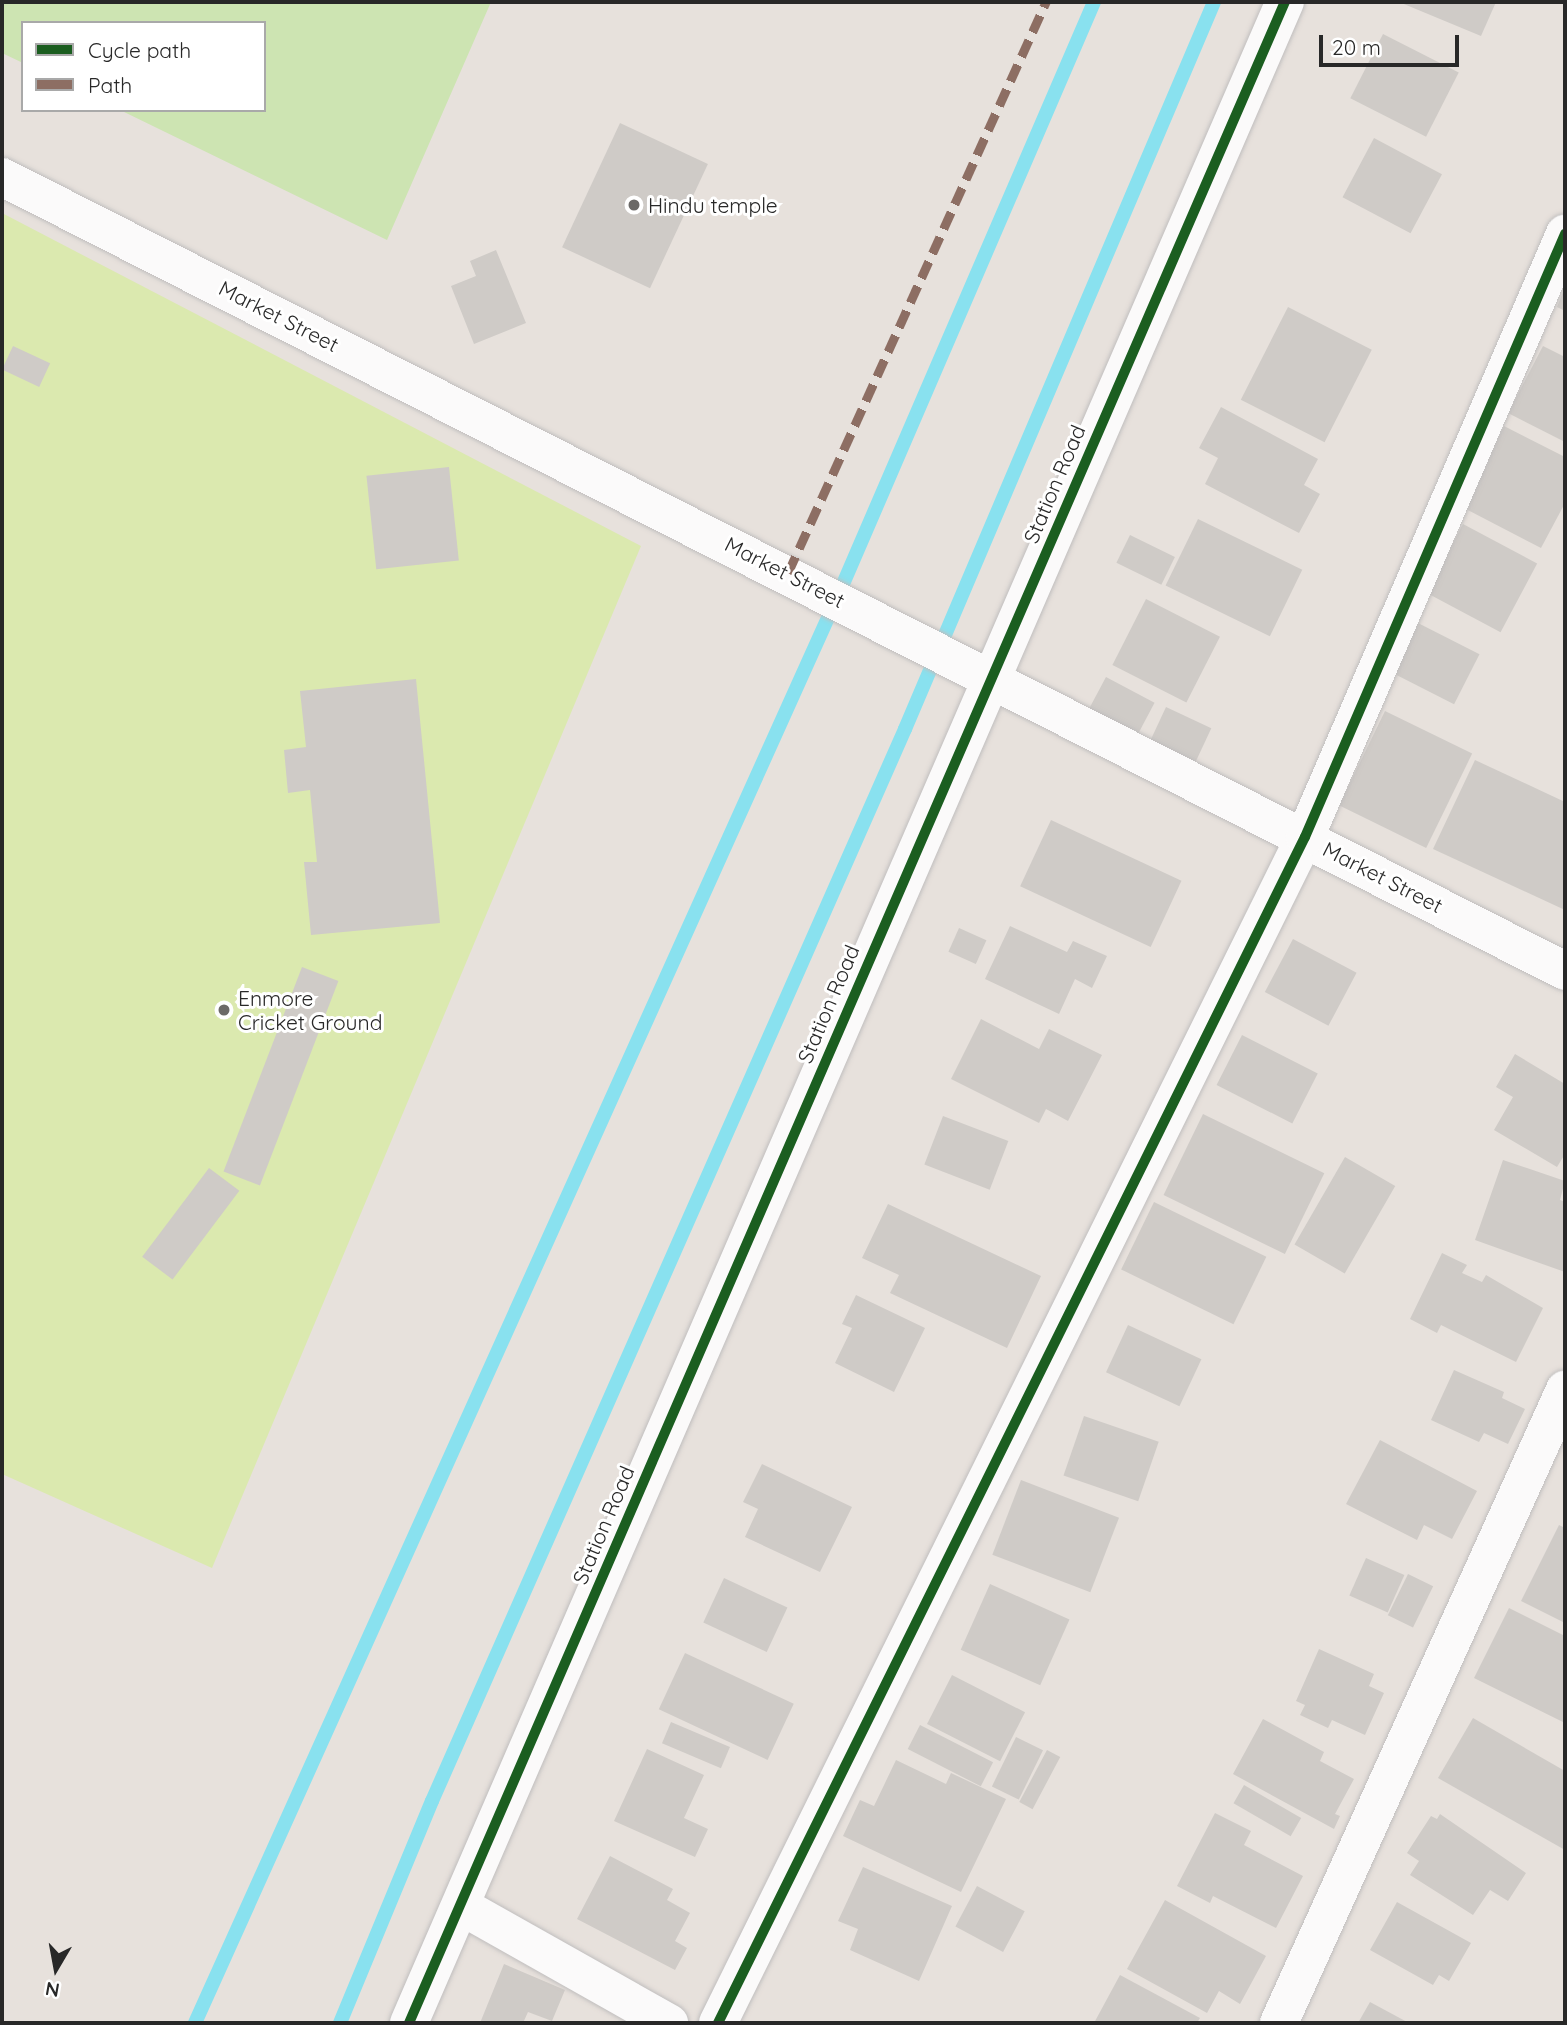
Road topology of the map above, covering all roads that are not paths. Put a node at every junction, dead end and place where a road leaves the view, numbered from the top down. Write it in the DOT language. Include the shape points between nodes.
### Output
graph roads {
  1 [pos="1285,2"];
  2 [pos="2,177"];
  3 [pos="1565,234"];
  4 [pos="981,678"];
  5 [pos="1305,837"];
  6 [pos="1565,971"];
  7 [pos="1565,1390"];
  8 [pos="461,1906"];
  9 [pos="409,2023"];
  10 [pos="669,2023"];
  11 [pos="718,2023"];
  12 [pos="1279,2023"];
  1 -- 4 [label="street, Station Road"];
  2 -- 4 [label="street, Market Street" via="814,586"];
  3 -- 5 [label="street"];
  4 -- 5 [label="street, Market Street"];
  4 -- 8 [label="street, Station Road"];
  5 -- 6 [label="street, Market Street"];
  5 -- 11 [label="street"];
  7 -- 12 [label="street"];
  8 -- 9 [label="street, Station Road"];
  8 -- 10 [label="street"];
}
